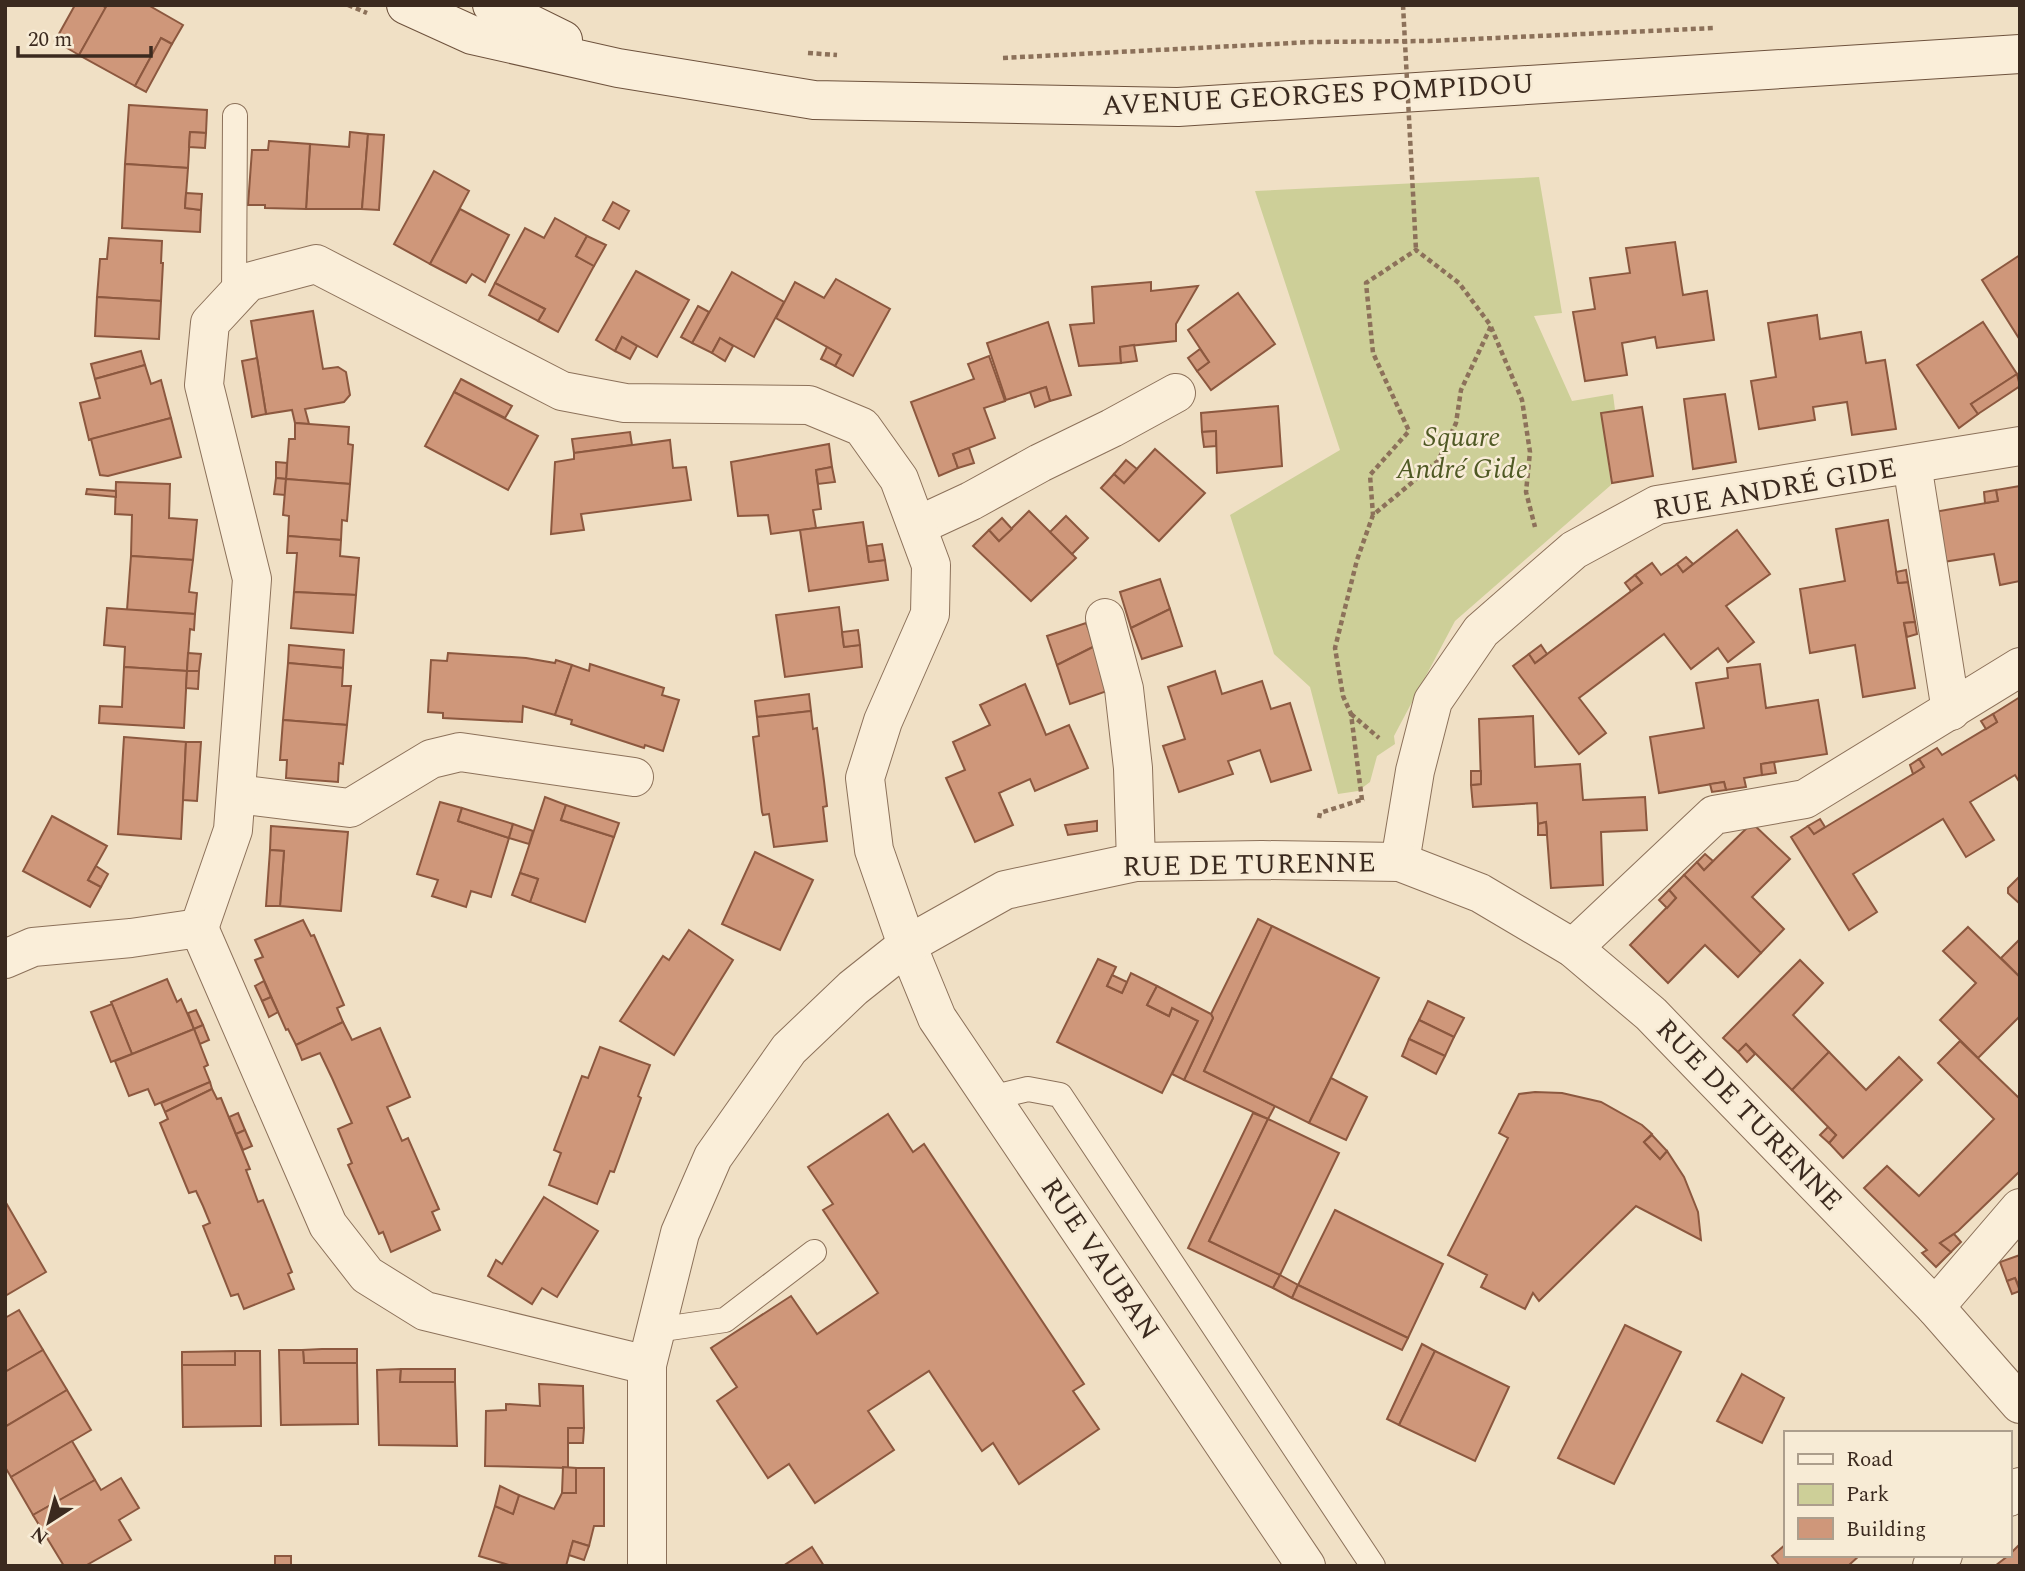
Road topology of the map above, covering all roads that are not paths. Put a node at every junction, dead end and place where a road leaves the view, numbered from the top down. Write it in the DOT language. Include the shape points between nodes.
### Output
graph roads {
  1 [pos="406,5"];
  2 [pos="492,5"];
  3 [pos="2020,54"];
  4 [pos="618,68"];
  5 [pos="235,116"];
  6 [pos="234,297"];
  7 [pos="1176,393"];
  8 [pos="2020,446"];
  9 [pos="1912,464"];
  10 [pos="917,526"];
  11 [pos="1105,618"];
  12 [pos="2020,667"];
  13 [pos="1951,710"];
  14 [pos="634,777"];
  15 [pos="236,794"];
  16 [pos="1136,862"];
  17 [pos="1400,862"];
  18 [pos="198,928"];
  19 [pos="907,945"];
  20 [pos="1573,948"];
  21 [pos="5,959"];
  22 [pos="991,1098"];
  23 [pos="2020,1208"];
  24 [pos="814,1252"];
  25 [pos="1935,1307"];
  26 [pos="651,1347"];
  27 [pos="2020,1404"];
  28 [pos="646,1566"];
  29 [pos="1306,1566"];
  30 [pos="1373,1566"];
  1 -- 4 [label="street, AVENUE GEORGES POMPIDOU" via="472,35"];
  2 -- 4 [label="street, AVENUE GEORGES POMPIDOU"];
  3 -- 4 [label="street, AVENUE GEORGES POMPIDOU" via="1178,107 814,100"];
  5 -- 6 [label="lane"];
  6 -- 10 [label="street, RUE VAUBAN" via="248,282 316,264 562,391 625,403 809,405 862,427 899,480"];
  6 -- 15 [label="street, RUE VAUBAN" via="210,323 204,385 252,579"];
  7 -- 10 [label="street"];
  8 -- 9 [label="street, RUE ANDRÉ GIDE"];
  9 -- 13 [label="street"];
  9 -- 17 [label="street, RUE ANDRÉ GIDE" via="1657,505 1574,550 1481,631 1433,701 1415,771"];
  10 -- 19 [label="street, RUE VAUBAN" via="931,565 930,614 883,722 865,778 874,850"];
  11 -- 16 [label="street" via="1124,688"];
  12 -- 13 [label="street"];
  13 -- 20 [label="street" via="1805,799 1714,815"];
  14 -- 15 [label="street" via="460,752 431,759 350,808"];
  15 -- 18 [label="street, RUE VAUBAN" via="233,830"];
  16 -- 17 [label="street, RUE DE TURENNE"];
  16 -- 19 [label="street, RUE DE TURENNE" via="1005,890"];
  17 -- 20 [label="street, RUE DE TURENNE" via="1480,893"];
  18 -- 21 [label="street" via="33,947"];
  18 -- 26 [label="street" via="328,1225 367,1275 425,1311"];
  19 -- 22 [label="street, RUE VAUBAN" via="937,1018"];
  19 -- 26 [label="street, RUE DE TURENNE" via="789,1048 713,1157 680,1233"];
  20 -- 25 [label="street, RUE DE TURENNE" via="1651,1014"];
  22 -- 29 [label="street, RUE VAUBAN"];
  22 -- 30 [label="lane" via="1028,1088 1060,1095"];
  23 -- 25 [label="street"];
  24 -- 26 [label="lane" via="725,1320"];
  25 -- 27 [label="street, RUE DE TURENNE"];
  26 -- 28 [label="street, RUE DE TURENNE"];
}
